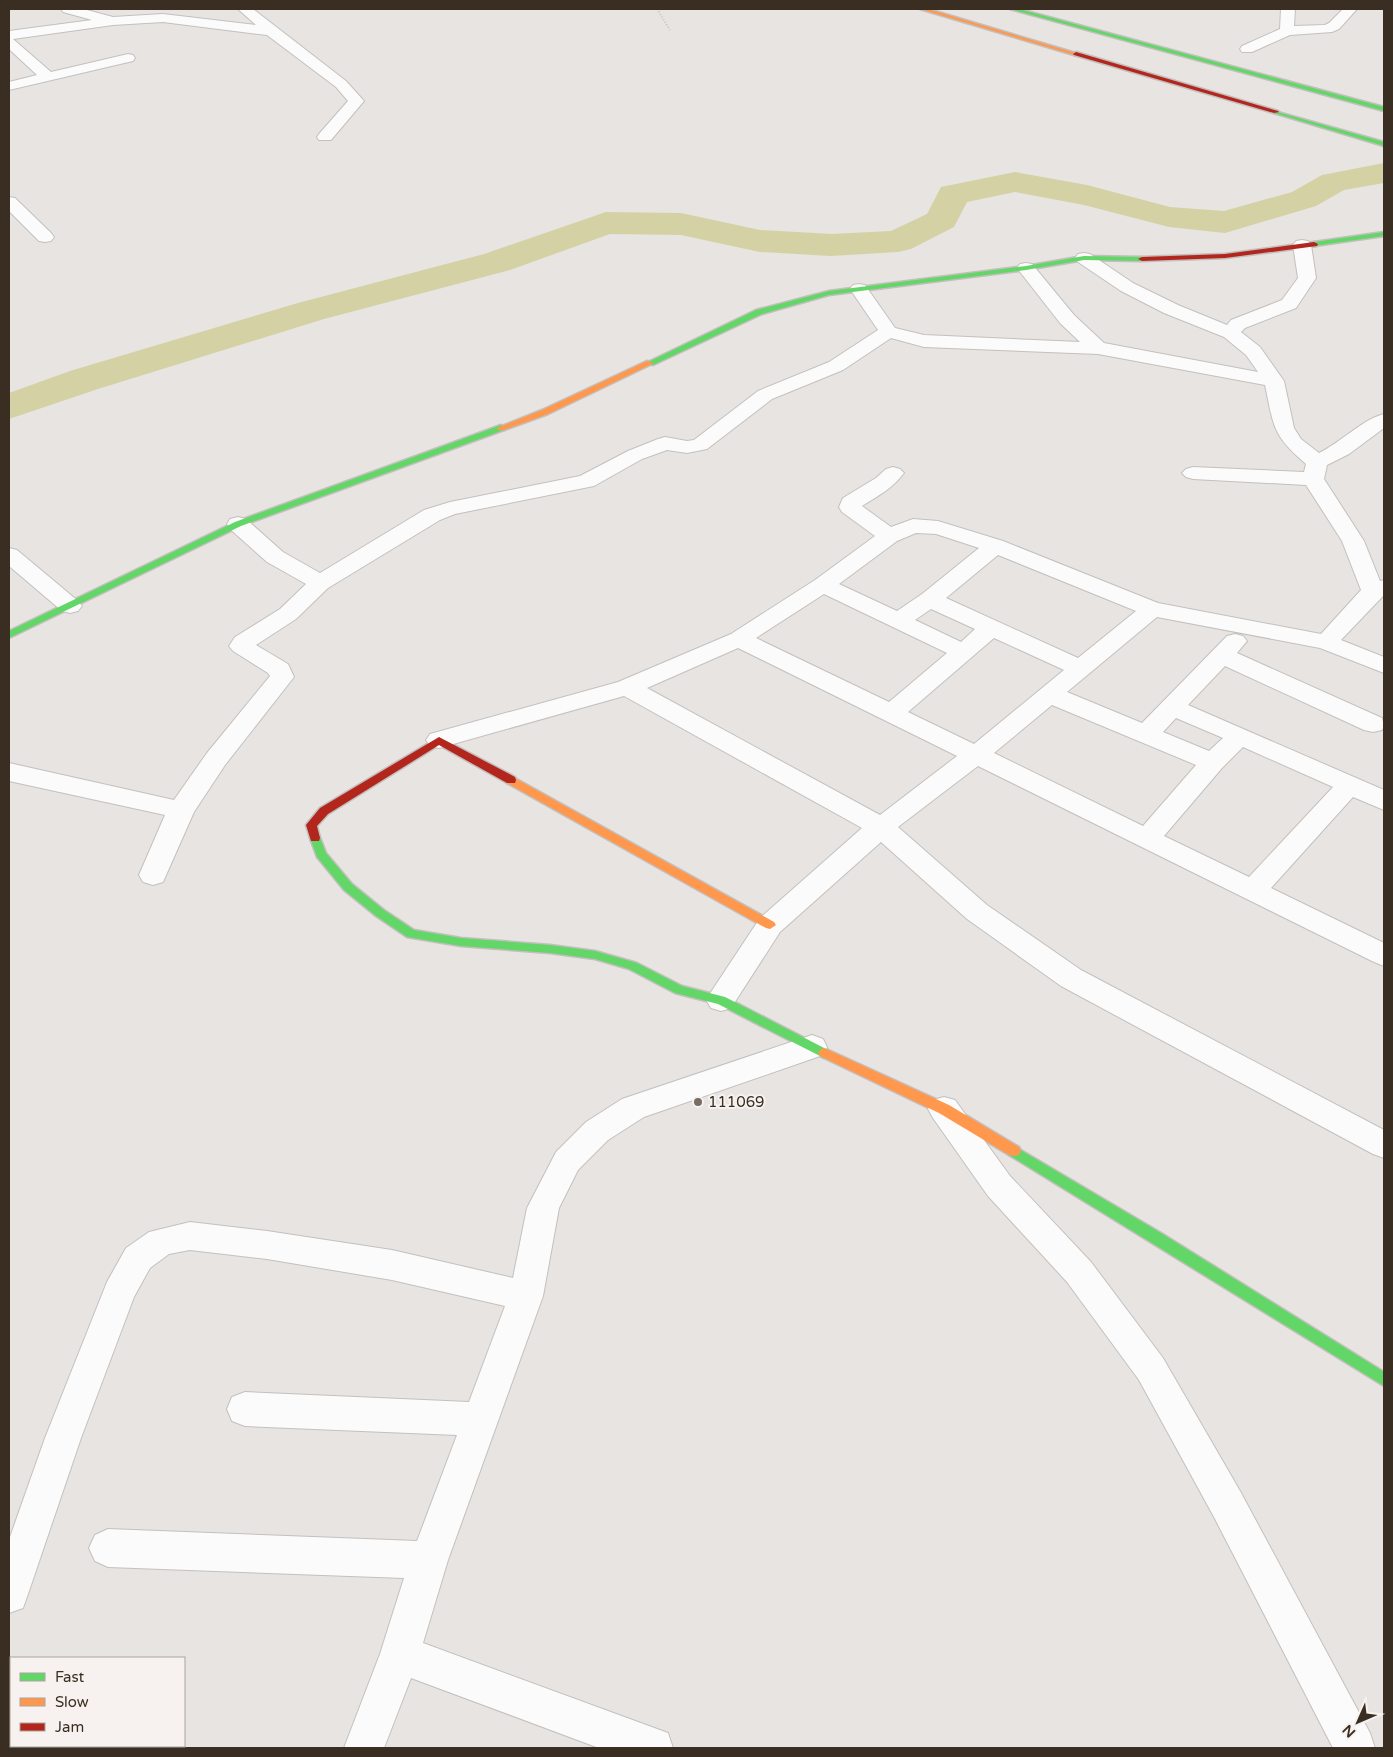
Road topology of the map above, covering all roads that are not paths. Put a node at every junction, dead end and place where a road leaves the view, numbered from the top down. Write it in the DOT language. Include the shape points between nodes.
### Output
graph roads {
  1 [pos="68,9"];
  2 [pos="245,9"];
  3 [pos="923,9"];
  4 [pos="1013,9"];
  5 [pos="1288,9"];
  6 [pos="1350,9"];
  7 [pos="113,21"];
  8 [pos="271,31"];
  9 [pos="1287,31"];
  10 [pos="9,35"];
  11 [pos="9,42"];
  12 [pos="1246,49"];
  13 [pos="27,58"];
  14 [pos="128,58"];
  15 [pos="9,62"];
  16 [pos="48,77"];
  17 [pos="9,86"];
  18 [pos="1384,109"];
  19 [pos="325,137"];
  20 [pos="1384,144"];
  21 [pos="9,202"];
  22 [pos="1384,234"];
  23 [pos="45,237"];
  24 [pos="1302,245"];
  25 [pos="1084,258"];
  26 [pos="1026,268"];
  27 [pos="860,289"];
  28 [pos="888,332"];
  29 [pos="1230,333"];
  30 [pos="1098,348"];
  31 [pos="1274,381"];
  32 [pos="1384,420"];
  33 [pos="1315,471"];
  34 [pos="893,473"];
  35 [pos="1193,473"];
  36 [pos="238,524"];
  37 [pos="889,536"];
  38 [pos="995,546"];
  39 [pos="9,555"];
  40 [pos="320,583"];
  41 [pos="823,585"];
  42 [pos="1379,589"];
  43 [pos="930,599"];
  44 [pos="70,606"];
  45 [pos="1152,609"];
  46 [pos="898,621"];
  47 [pos="1248,627"];
  48 [pos="991,628"];
  49 [pos="9,635"];
  50 [pos="739,639"];
  51 [pos="1326,642"];
  52 [pos="963,652"];
  53 [pos="1222,655"];
  54 [pos="1384,666"];
  55 [pos="1080,668"];
  56 [pos="627,686"];
  57 [pos="1049,694"];
  58 [pos="1172,707"];
  59 [pos="892,713"];
  60 [pos="1373,724"];
  61 [pos="1146,734"];
  62 [pos="1240,736"];
  63 [pos="438,740"];
  64 [pos="976,755"];
  65 [pos="1213,762"];
  66 [pos="9,772"];
  67 [pos="1350,784"];
  68 [pos="1384,801"];
  69 [pos="181,810"];
  70 [pos="881,827"];
  71 [pos="1147,839"];
  72 [pos="153,875"];
  73 [pos="1253,890"];
  74 [pos="770,925"];
  75 [pos="1384,955"];
  76 [pos="721,1000"];
  77 [pos="812,1047"];
  78 [pos="944,1109"];
  79 [pos="1384,1146"];
  80 [pos="526,1296"];
  81 [pos="1382,1374"];
  82 [pos="245,1409"];
  83 [pos="482,1418"];
  84 [pos="108,1548"];
  85 [pos="429,1560"];
  86 [pos="9,1594"];
  87 [pos="400,1654"];
  88 [pos="364,1748"];
  89 [pos="653,1748"];
  90 [pos="1355,1748"];
  1 -- 7 [label="street"];
  2 -- 8 [label="street"];
  3 -- 20 [label="street"];
  4 -- 18 [label="street"];
  5 -- 9 [label="street"];
  6 -- 9 [label="street" via="1327,29"];
  7 -- 8 [label="street" via="163,18"];
  7 -- 10 [label="street"];
  8 -- 19 [label="street" via="342,84 356,101"];
  9 -- 12 [label="street"];
  11 -- 13 [label="street"];
  13 -- 15 [label="street"];
  13 -- 16 [label="street"];
  14 -- 16 [label="street"];
  16 -- 17 [label="street"];
  21 -- 23 [label="street"];
  22 -- 24 [label="street"];
  24 -- 25 [label="street" via="1225,256"];
  24 -- 29 [label="street" via="1307,278 1293,299 1281,309 1238,324"];
  25 -- 26 [label="street"];
  25 -- 29 [label="street" via="1127,287"];
  26 -- 27 [label="street"];
  26 -- 30 [label="street" via="1067,319"];
  27 -- 28 [label="street"];
  27 -- 36 [label="street" via="829,293 759,312 545,412"];
  28 -- 30 [label="street" via="924,341"];
  28 -- 40 [label="street" via="836,366 765,396 700,445 687,447 665,443 586,481 432,516"];
  29 -- 31 [label="street" via="1253,351"];
  30 -- 31 [label="street"];
  31 -- 33 [label="street" via="1284,428"];
  32 -- 33 [label="street"];
  33 -- 35 [label="street"];
  33 -- 42 [label="street"];
  34 -- 37 [label="street" via="884,483 851,503 850,507"];
  36 -- 40 [label="street" via="275,556"];
  36 -- 44 [label="street"];
  37 -- 38 [label="street" via="913,526 938,528"];
  37 -- 41 [label="street"];
  38 -- 43 [label="street"];
  38 -- 45 [label="street"];
  39 -- 44 [label="street"];
  40 -- 69 [label="street" via="288,614 243,642 241,646 279,669 282,677 216,759"];
  41 -- 46 [label="street"];
  41 -- 50 [label="street"];
  42 -- 51 [label="street"];
  43 -- 46 [label="street"];
  43 -- 48 [label="street"];
  44 -- 49 [label="street"];
  45 -- 47 [label="street"];
  45 -- 55 [label="street"];
  46 -- 52 [label="street"];
  47 -- 51 [label="street"];
  47 -- 53 [label="street"];
  48 -- 52 [label="street"];
  48 -- 55 [label="street"];
  50 -- 56 [label="street"];
  50 -- 59 [label="street"];
  51 -- 54 [label="street"];
  52 -- 59 [label="street"];
  53 -- 58 [label="street"];
  53 -- 60 [label="street"];
  55 -- 57 [label="street"];
  56 -- 63 [label="street"];
  56 -- 70 [label="street"];
  57 -- 61 [label="street"];
  57 -- 64 [label="street"];
  58 -- 61 [label="street"];
  58 -- 62 [label="street"];
  59 -- 64 [label="street"];
  61 -- 65 [label="street"];
  62 -- 65 [label="street"];
  62 -- 67 [label="street"];
  63 -- 74 [label="street"];
  63 -- 76 [label="street" via="324,811 311,825 321,854 348,887 411,934 595,955 633,966 679,990"];
  64 -- 70 [label="street"];
  64 -- 71 [label="street"];
  65 -- 71 [label="street"];
  66 -- 69 [label="street"];
  67 -- 68 [label="street"];
  67 -- 73 [label="street"];
  69 -- 72 [label="street"];
  70 -- 74 [label="street"];
  70 -- 79 [label="street" via="977,912 1071,978"];
  71 -- 73 [label="street"];
  73 -- 75 [label="street"];
  74 -- 76 [label="street"];
  76 -- 77 [label="street"];
  77 -- 78 [label="street"];
  77 -- 80 [label="street" via="633,1108 597,1131 567,1161 543,1208"];
  78 -- 81 [label="street"];
  78 -- 90 [label="street" via="999,1186 1079,1272 1151,1369 1227,1504"];
  80 -- 83 [label="street"];
  80 -- 86 [label="street" via="392,1266 267,1245 190,1236 161,1242 138,1258 119,1292 63,1438"];
  82 -- 83 [label="street"];
  83 -- 85 [label="street"];
  84 -- 85 [label="street"];
  85 -- 87 [label="street"];
  87 -- 88 [label="street"];
  87 -- 89 [label="street"];
}
